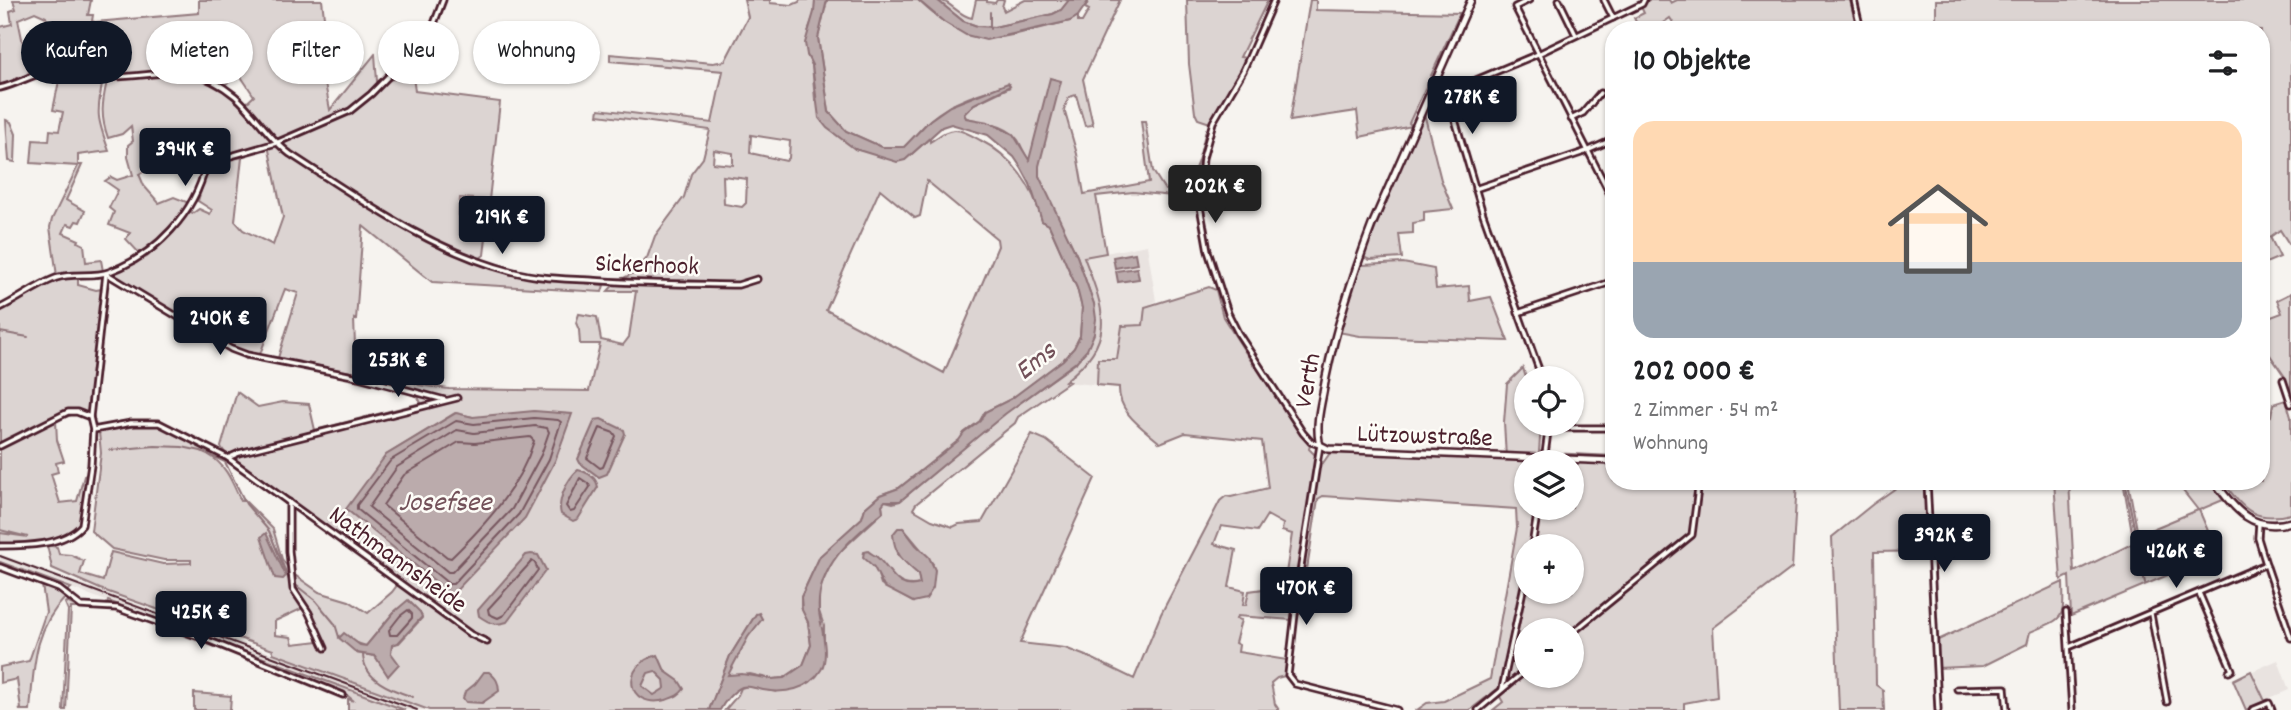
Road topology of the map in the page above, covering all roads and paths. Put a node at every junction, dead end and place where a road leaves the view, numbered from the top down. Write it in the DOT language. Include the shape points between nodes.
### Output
graph roads {
  1 [pos="443,0"];
  2 [pos="1274,0"];
  3 [pos="1471,0"];
  4 [pos="1529,0"];
  5 [pos="1559,0"];
  6 [pos="1604,0"];
  7 [pos="1644,0"];
  8 [pos="1854,0"];
  9 [pos="1613,18"];
  10 [pos="1606,21"];
  11 [pos="1859,21"];
  12 [pos="1605,22"];
  13 [pos="1576,35"];
  14 [pos="1538,54"];
  15 [pos="0,88"];
  16 [pos="1600,93"];
  17 [pos="1571,119"];
  18 [pos="1605,143"];
  19 [pos="276,144"];
  20 [pos="1587,150"];
  21 [pos="1605,185"];
  22 [pos="1475,189"];
  23 [pos="106,274"];
  24 [pos="757,279"];
  25 [pos="1605,284"];
  26 [pos="0,308"];
  27 [pos="1518,313"];
  28 [pos="1538,366"];
  29 [pos="2283,380"];
  30 [pos="457,398"];
  31 [pos="445,400"];
  32 [pos="2291,404"];
  33 [pos="90,417"];
  34 [pos="1584,427"];
  35 [pos="1605,428"];
  36 [pos="93,430"];
  37 [pos="1320,445"];
  38 [pos="0,446"];
  39 [pos="228,458"];
  40 [pos="1514,458"];
  41 [pos="1584,461"];
  42 [pos="1605,461"];
  43 [pos="1698,490"];
  44 [pos="1927,490"];
  45 [pos="2221,490"];
  46 [pos="289,502"];
  47 [pos="2291,522"];
  48 [pos="2259,523"];
  49 [pos="0,546"];
  50 [pos="2266,564"];
  51 [pos="0,567"];
  52 [pos="2199,593"];
  53 [pos="1520,604"];
  54 [pos="2066,612"];
  55 [pos="2151,614"];
  56 [pos="1584,623"];
  57 [pos="2291,638"];
  58 [pos="487,642"];
  59 [pos="325,648"];
  60 [pos="2069,648"];
  61 [pos="2229,672"];
  62 [pos="1514,680"];
  63 [pos="1502,689"];
  64 [pos="1957,689"];
  65 [pos="343,695"];
  66 [pos="2167,702"];
  67 [pos="1397,710"];
  68 [pos="1478,710"];
  69 [pos="1938,710"];
  70 [pos="2007,710"];
  71 [pos="2072,710"];
  72 [pos="2252,710"];
  73 [pos="2272,710"];
  1 -- 19 [label="street" via="426,37 371,94 350,111"];
  2 -- 37 [label="street" via="1213,122 1203,158 1199,201 1208,251 1232,323 1303,433"];
  3 -- 37 [label="street, Verth" via="1358,262 1329,355 1318,426"];
  4 -- 14 [label="street" via="1515,7"];
  5 -- 13 [label="street"];
  6 -- 9 [label="street"];
  7 -- 9 [label="street"];
  8 -- 11 [label="street"];
  9 -- 10 [label="street"];
  12 -- 13 [label="street"];
  13 -- 14 [label="street"];
  14 -- 17 [label="street"];
  14 -- 22 [label="street" via="1451,94"];
  15 -- 19 [label="street, Sickerhook" via="31,75 61,70 105,78 191,72 234,96"];
  16 -- 17 [label="street" via="1583,113"];
  17 -- 20 [label="street"];
  18 -- 20 [label="street"];
  19 -- 23 [label="street" via="206,165 195,197 169,233 145,254"];
  19 -- 24 [label="street, Sickerhook" via="410,231 512,272 628,283 738,285"];
  20 -- 21 [label="street"];
  20 -- 22 [label="street"];
  22 -- 27 [label="street"];
  23 -- 26 [label="street" via="54,279"];
  23 -- 31 [label="street" via="247,355"];
  23 -- 33 [label="street"];
  25 -- 27 [label="street"];
  27 -- 28 [label="street"];
  29 -- 32 [label="street"];
  30 -- 31 [label="street"];
  31 -- 39 [label="street"];
  33 -- 36 [label="street"];
  33 -- 38 [label="street" via="68,412"];
  34 -- 35 [label="street"];
  36 -- 39 [label="street, Nathmannsheide" via="159,423"];
  36 -- 49 [label="street" via="82,525 43,543"];
  37 -- 40 [label="street, Lützowstraße"];
  37 -- 67 [label="street, Verth" via="1288,675 1295,684"];
  39 -- 46 [label="street, Nathmannsheide"];
  41 -- 42 [label="street, Lützowstraße"];
  43 -- 56 [label="street" via="1692,536"];
  44 -- 69 [label="street"];
  45 -- 48 [label="street" via="2237,510"];
  46 -- 58 [label="street, Nathmannsheide"];
  46 -- 59 [label="street, Nathmannsheide" via="293,589"];
  47 -- 48 [label="street"];
  48 -- 50 [label="street" via="2258,538"];
  50 -- 52 [label="street"];
  50 -- 57 [label="street"];
  51 -- 65 [label="street" via="59,589 81,606 117,608"];
  52 -- 55 [label="street"];
  52 -- 61 [label="street" via="2232,670"];
  53 -- 63 [label="street"];
  54 -- 60 [label="street"];
  55 -- 60 [label="street"];
  55 -- 66 [label="street"];
  60 -- 71 [label="street"];
  62 -- 63 [label="street"];
  63 -- 68 [label="street"];
  64 -- 70 [label="street" via="2004,688"];
  72 -- 73 [label="street" via="2269,703"];
}
